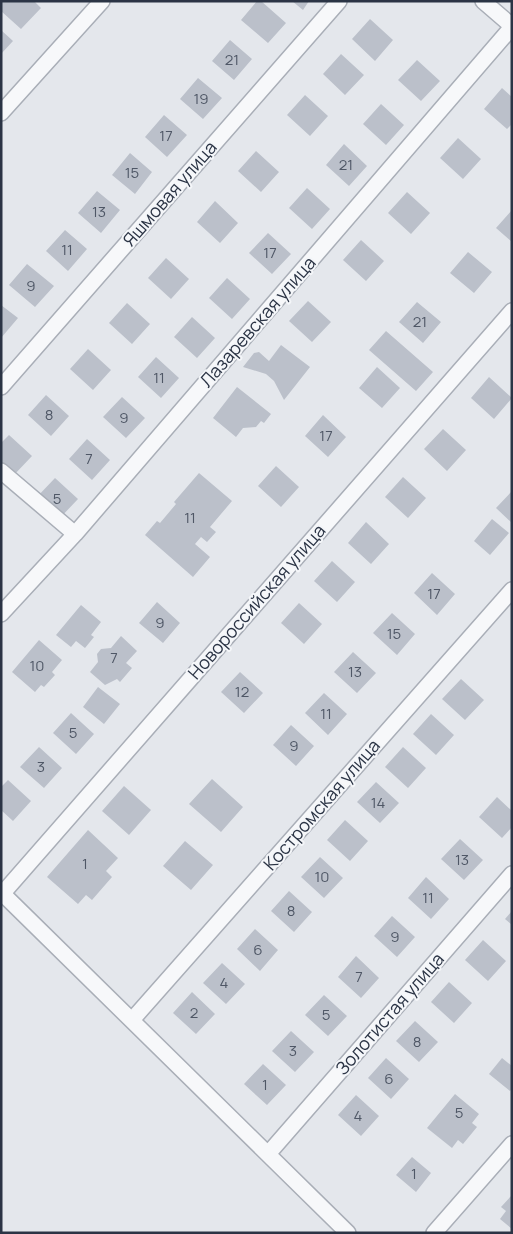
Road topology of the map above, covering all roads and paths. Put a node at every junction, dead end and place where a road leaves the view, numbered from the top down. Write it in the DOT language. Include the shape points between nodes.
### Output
graph roads {
  1 [pos="102,1"];
  2 [pos="339,1"];
  3 [pos="483,1"];
  4 [pos="512,26"];
  5 [pos="1,113"];
  6 [pos="512,311"];
  7 [pos="1,388"];
  8 [pos="1,471"];
  9 [pos="75,534"];
  10 [pos="512,590"];
  11 [pos="1,614"];
  12 [pos="512,874"];
  13 [pos="2,892"];
  14 [pos="132,1020"];
  15 [pos="512,1144"];
  16 [pos="268,1154"];
  17 [pos="348,1233"];
  18 [pos="434,1233"];
  1 -- 5 [label="street"];
  2 -- 7 [label="street, Яшмовая улица"];
  3 -- 4 [label="street"];
  4 -- 9 [label="street, Лазаревская улица"];
  6 -- 13 [label="street, Новороссийская улица"];
  8 -- 9 [label="street"];
  9 -- 11 [label="street, Лазаревская улица"];
  10 -- 14 [label="street, Костромская улица"];
  12 -- 16 [label="street, Золотистая улица"];
  13 -- 14 [label="street"];
  14 -- 16 [label="street"];
  15 -- 18 [label="street"];
  16 -- 17 [label="street"];
}
